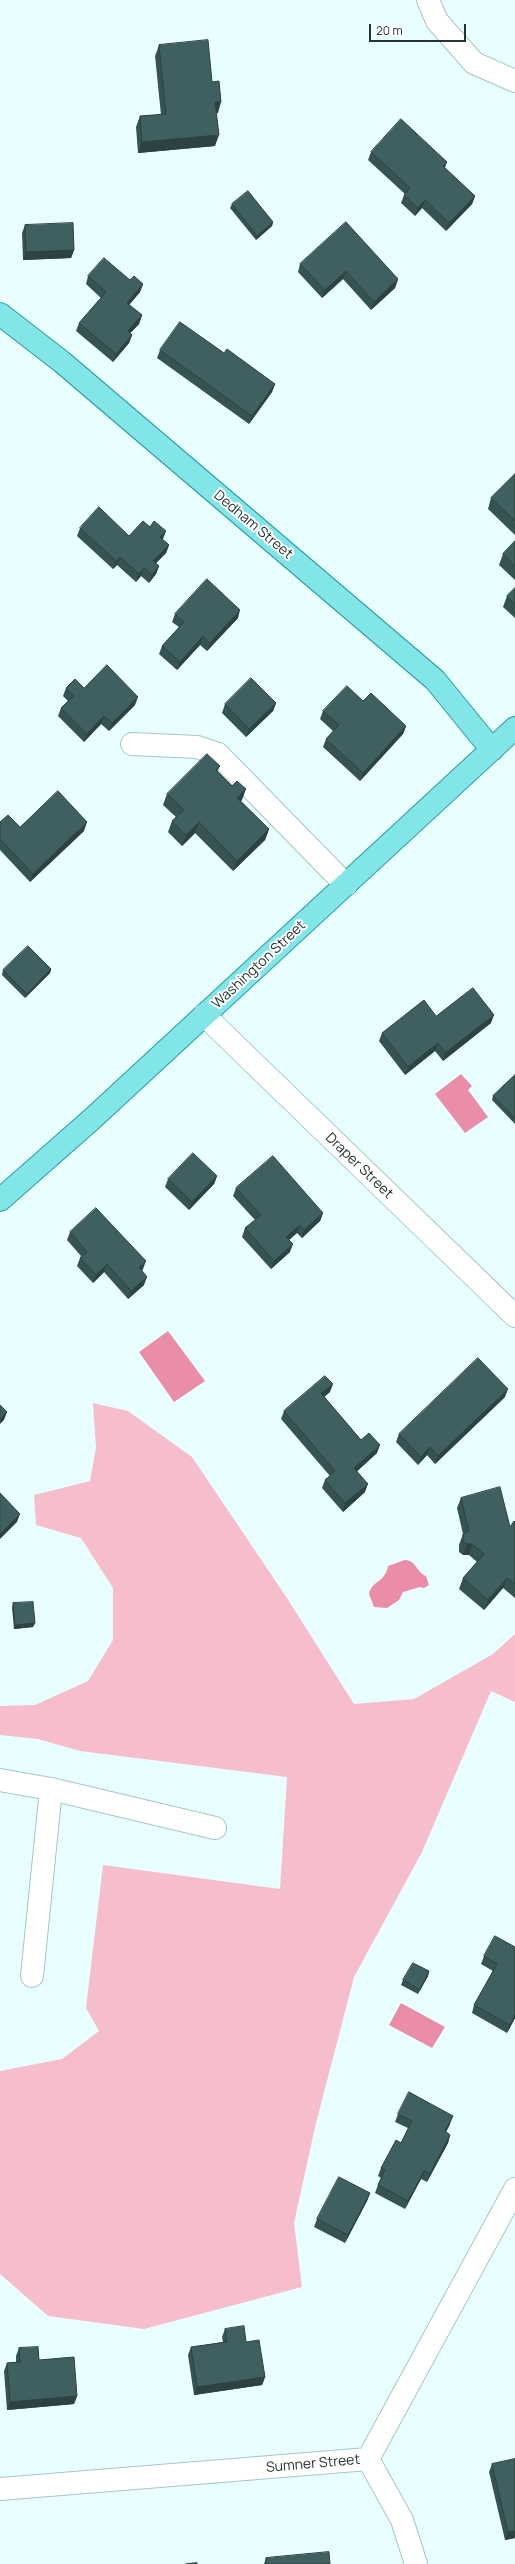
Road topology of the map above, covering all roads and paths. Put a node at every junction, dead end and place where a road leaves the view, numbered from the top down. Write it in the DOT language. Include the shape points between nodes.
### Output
graph roads {
  1 [pos="428,0"];
  2 [pos="515,81"];
  3 [pos="0,314"];
  4 [pos="515,728"];
  5 [pos="132,744"];
  6 [pos="492,750"];
  7 [pos="346,885"];
  8 [pos="204,1015"];
  9 [pos="0,1200"];
  10 [pos="515,1316"];
  11 [pos="0,1780"];
  12 [pos="51,1789"];
  13 [pos="215,1828"];
  14 [pos="32,1976"];
  15 [pos="515,2189"];
  16 [pos="368,2459"];
  17 [pos="0,2489"];
  18 [pos="416,2564"];
  1 -- 2 [label="street" via="437,21 474,63"];
  3 -- 6 [label="main road, Dedham Street" via="62,362 435,680"];
  4 -- 6 [label="main road, Washington Street"];
  5 -- 7 [label="street" via="197,748 218,754"];
  6 -- 7 [label="main road, Washington Street"];
  7 -- 8 [label="main road, Washington Street"];
  8 -- 9 [label="main road, Washington Street"];
  8 -- 10 [label="street, Draper Street"];
  11 -- 12 [label="street"];
  12 -- 13 [label="street"];
  12 -- 14 [label="street"];
  15 -- 16 [label="street, Sumner Street"];
  16 -- 17 [label="street, Sumner Street"];
  16 -- 18 [label="street" via="402,2520"];
}
